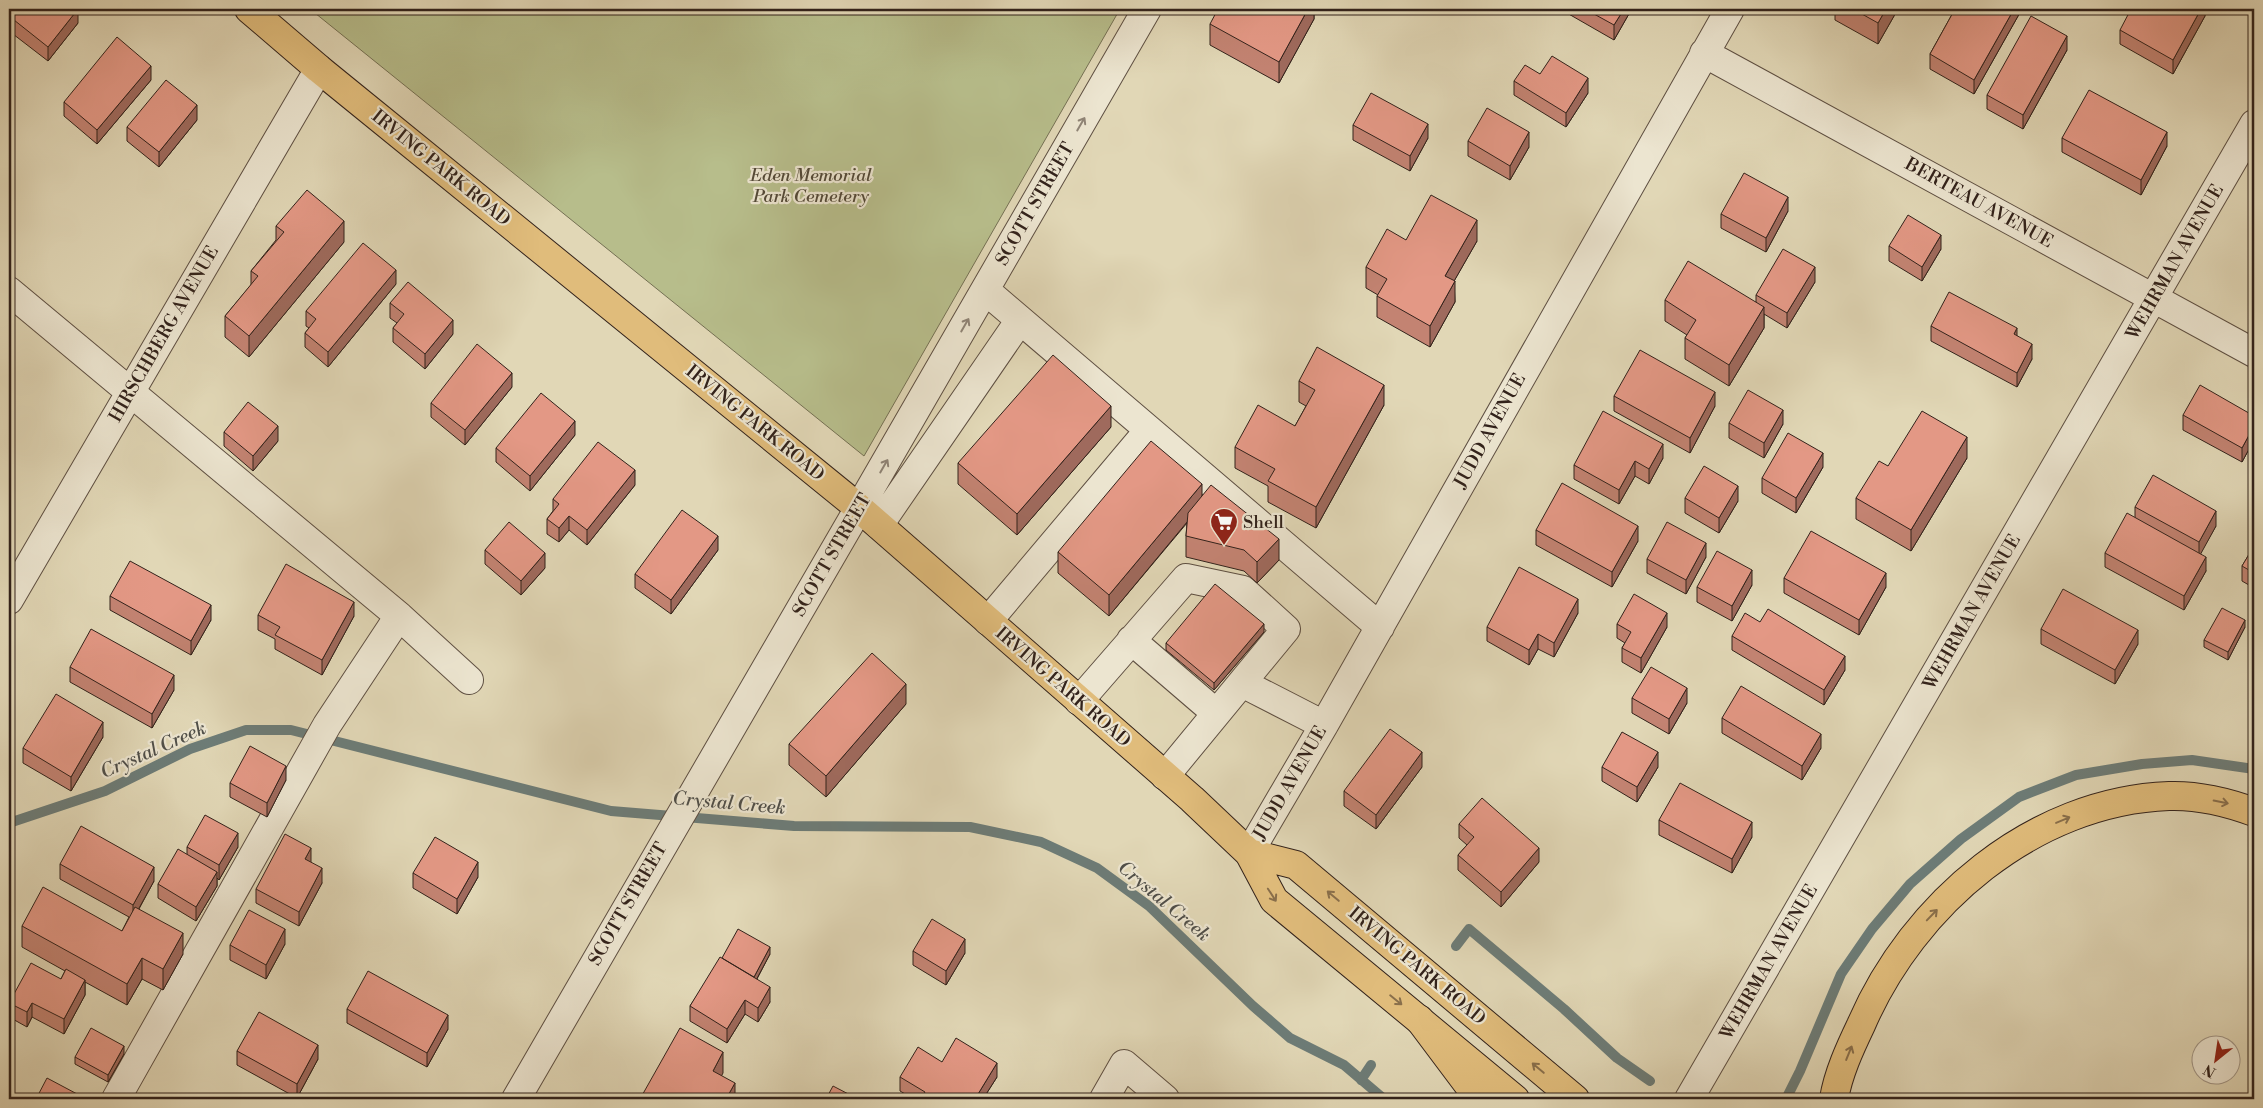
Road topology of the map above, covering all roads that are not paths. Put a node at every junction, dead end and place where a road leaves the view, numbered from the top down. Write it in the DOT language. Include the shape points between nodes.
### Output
graph roads {
  1 [pos="249,9"];
  2 [pos="1147,9"];
  3 [pos="1730,9"];
  4 [pos="1704,53"];
  5 [pos="319,69"];
  6 [pos="2254,124"];
  7 [pos="985,290"];
  8 [pos="9,291"];
  9 [pos="2154,298"];
  10 [pos="1020,320"];
  11 [pos="2254,353"];
  12 [pos="130,391"];
  13 [pos="1149,430"];
  14 [pos="869,517"];
  15 [pos="9,600"];
  16 [pos="399,616"];
  17 [pos="988,621"];
  18 [pos="1380,627"];
  19 [pos="1131,640"];
  20 [pos="468,680"];
  21 [pos="1242,683"];
  22 [pos="1079,701"];
  23 [pos="1216,713"];
  24 [pos="1324,725"];
  25 [pos="1165,776"];
  26 [pos="2254,812"];
  27 [pos="1249,853"];
  28 [pos="1419,1019"];
  29 [pos="116,1099"];
  30 [pos="516,1099"];
  31 [pos="1104,1099"];
  32 [pos="1165,1099"];
  33 [pos="1479,1099"];
  34 [pos="1515,1099"];
  35 [pos="1575,1099"];
  36 [pos="1689,1099"];
  37 [pos="1834,1099"];
  1 -- 5 [label="main road, IRVING PARK ROAD"];
  7 -- 2 [label="street, SCOTT STREET, one-way"];
  3 -- 4 [label="street, JUDD AVENUE"];
  4 -- 9 [label="street, BERTEAU AVENUE"];
  4 -- 18 [label="street, JUDD AVENUE"];
  5 -- 12 [label="street, HIRSCHBERG AVENUE"];
  5 -- 14 [label="main road, IRVING PARK ROAD"];
  6 -- 9 [label="street, WEHRMAN AVENUE"];
  7 -- 10 [label="street"];
  14 -- 7 [label="street, SCOTT STREET, one-way"];
  8 -- 12 [label="street"];
  9 -- 11 [label="street, BERTEAU AVENUE"];
  9 -- 36 [label="street, WEHRMAN AVENUE"];
  10 -- 13 [label="street"];
  10 -- 14 [label="street"];
  12 -- 15 [label="street, HIRSCHBERG AVENUE"];
  12 -- 16 [label="street"];
  13 -- 17 [label="street"];
  13 -- 18 [label="street"];
  14 -- 17 [label="main road, IRVING PARK ROAD"];
  14 -- 30 [label="street, SCOTT STREET" via="702,776"];
  16 -- 20 [label="street"];
  16 -- 29 [label="street" via="327,724"];
  17 -- 22 [label="main road, IRVING PARK ROAD"];
  18 -- 24 [label="street, JUDD AVENUE"];
  19 -- 21 [label="street" via="1186,578 1243,590 1286,629"];
  19 -- 22 [label="street"];
  19 -- 23 [label="street"];
  21 -- 23 [label="street"];
  21 -- 24 [label="street"];
  22 -- 25 [label="main road, IRVING PARK ROAD"];
  23 -- 25 [label="street"];
  24 -- 27 [label="street, JUDD AVENUE"];
  25 -- 27 [label="main road, IRVING PARK ROAD"];
  37 -- 26 [label="main road, one-way" via="1850,1049 1873,996 1890,969 1931,916 1981,868 2058,822 2092,808 2128,800 2170,796 2196,798"];
  27 -- 28 [label="main road, IRVING PARK ROAD, one-way" via="1274,900"];
  35 -- 27 [label="main road, IRVING PARK ROAD, one-way" via="1296,865"];
  28 -- 33 [label="main road"];
  28 -- 34 [label="main road, IRVING PARK ROAD"];
  31 -- 32 [label="street" via="1124,1064"];
}
